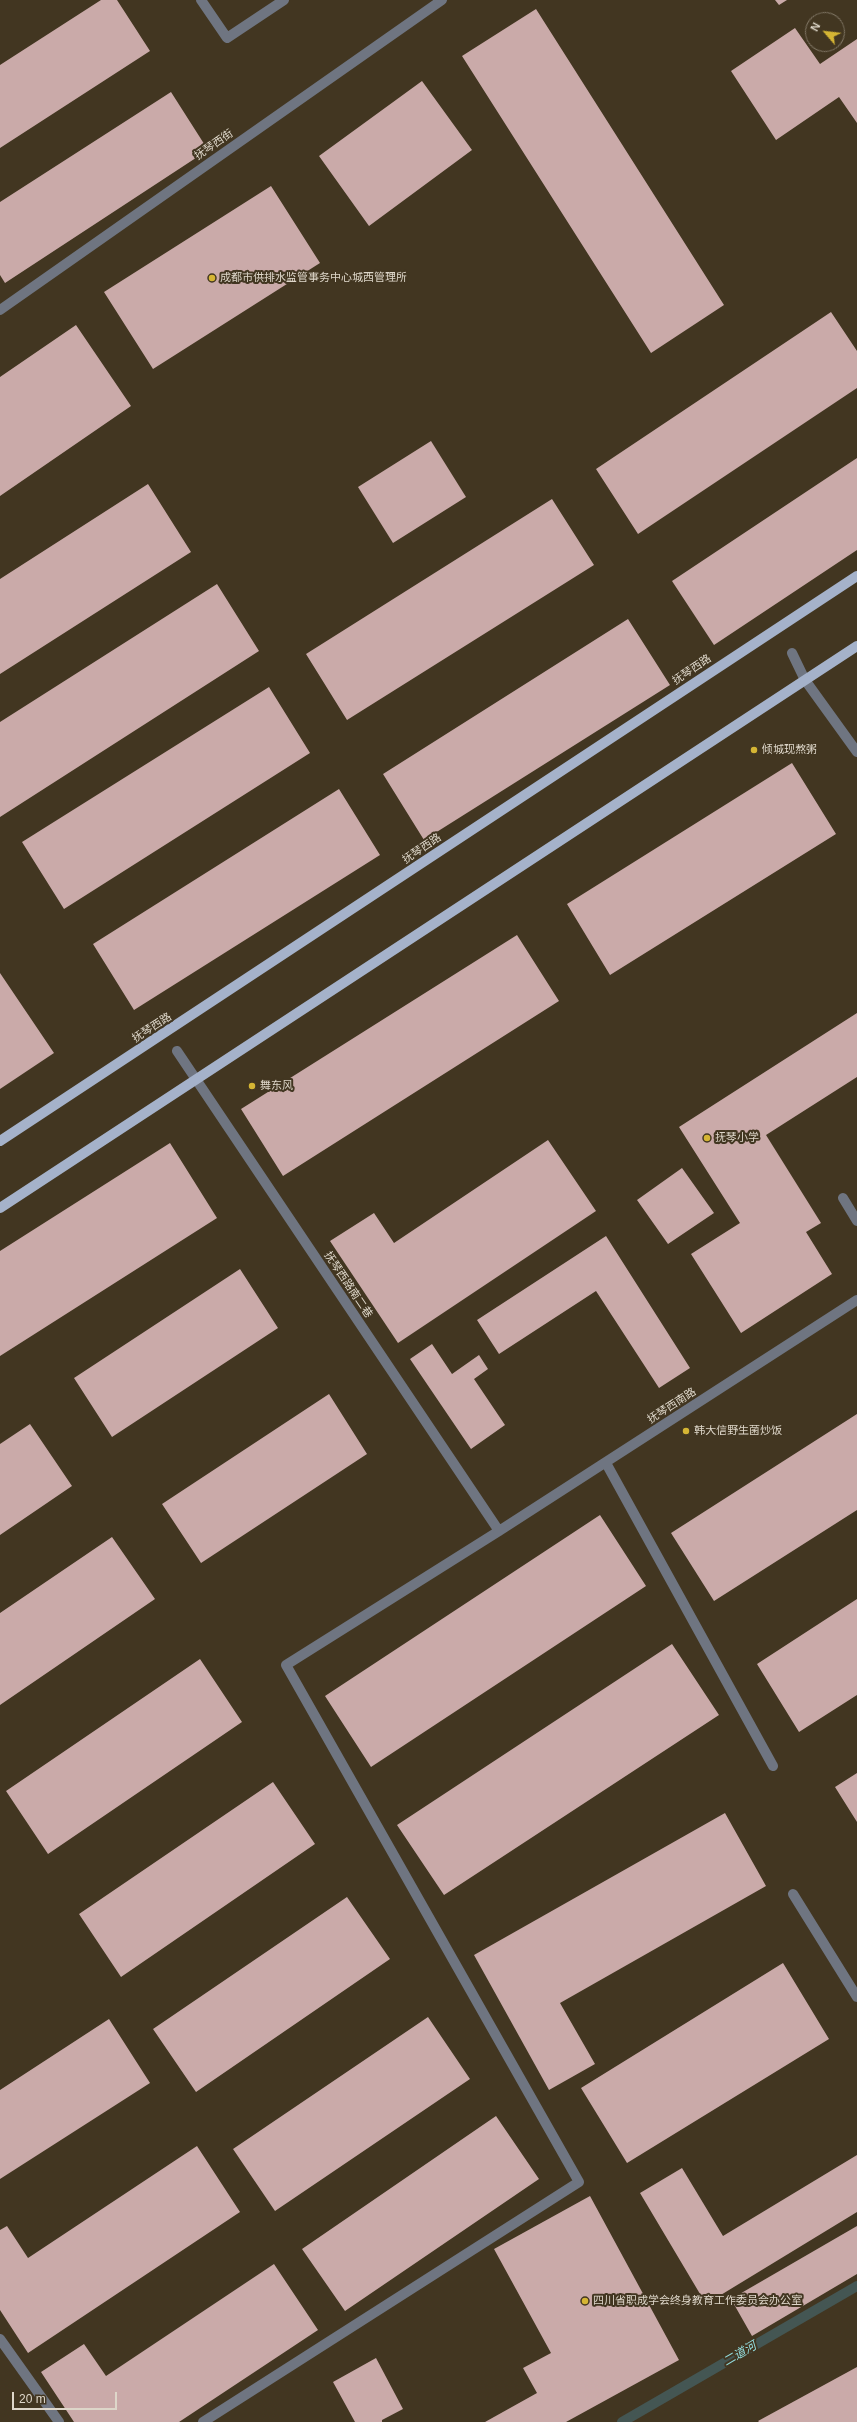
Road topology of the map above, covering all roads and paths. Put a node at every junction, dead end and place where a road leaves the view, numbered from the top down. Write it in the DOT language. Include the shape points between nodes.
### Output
graph roads {
  1 [pos="201,0"];
  2 [pos="284,0"];
  3 [pos="442,0"];
  4 [pos="0,308"];
  5 [pos="857,576"];
  6 [pos="857,646"];
  7 [pos="792,653"];
  8 [pos="805,680"];
  9 [pos="857,752"];
  10 [pos="177,1051"];
  11 [pos="195,1080"];
  12 [pos="0,1141"];
  13 [pos="843,1198"];
  14 [pos="0,1208"];
  15 [pos="857,1221"];
  16 [pos="857,1300"];
  17 [pos="606,1463"];
  18 [pos="500,1531"];
  19 [pos="774,1766"];
  20 [pos="793,1894"];
  21 [pos="857,1997"];
  22 [pos="0,2339"];
  23 [pos="59,2422"];
  24 [pos="202,2422"];
  1 -- 2 [label="street" via="227,38"];
  3 -- 4 [label="street, 抚琴西街"];
  5 -- 12 [label="main road, 抚琴西路"];
  6 -- 8 [label="main road"];
  7 -- 8 [label="street"];
  8 -- 9 [label="street"];
  8 -- 11 [label="main road"];
  10 -- 11 [label="street, 抚琴西路南二巷"];
  11 -- 14 [label="main road"];
  11 -- 18 [label="street, 抚琴西路南二巷"];
  13 -- 15 [label="street"];
  16 -- 17 [label="street, 抚琴西南路"];
  17 -- 18 [label="street, 抚琴西南路"];
  17 -- 19 [label="street"];
  18 -- 24 [label="street, 抚琴西南路" via="286,1665 579,2182"];
  20 -- 21 [label="street"];
  22 -- 23 [label="street"];
}
